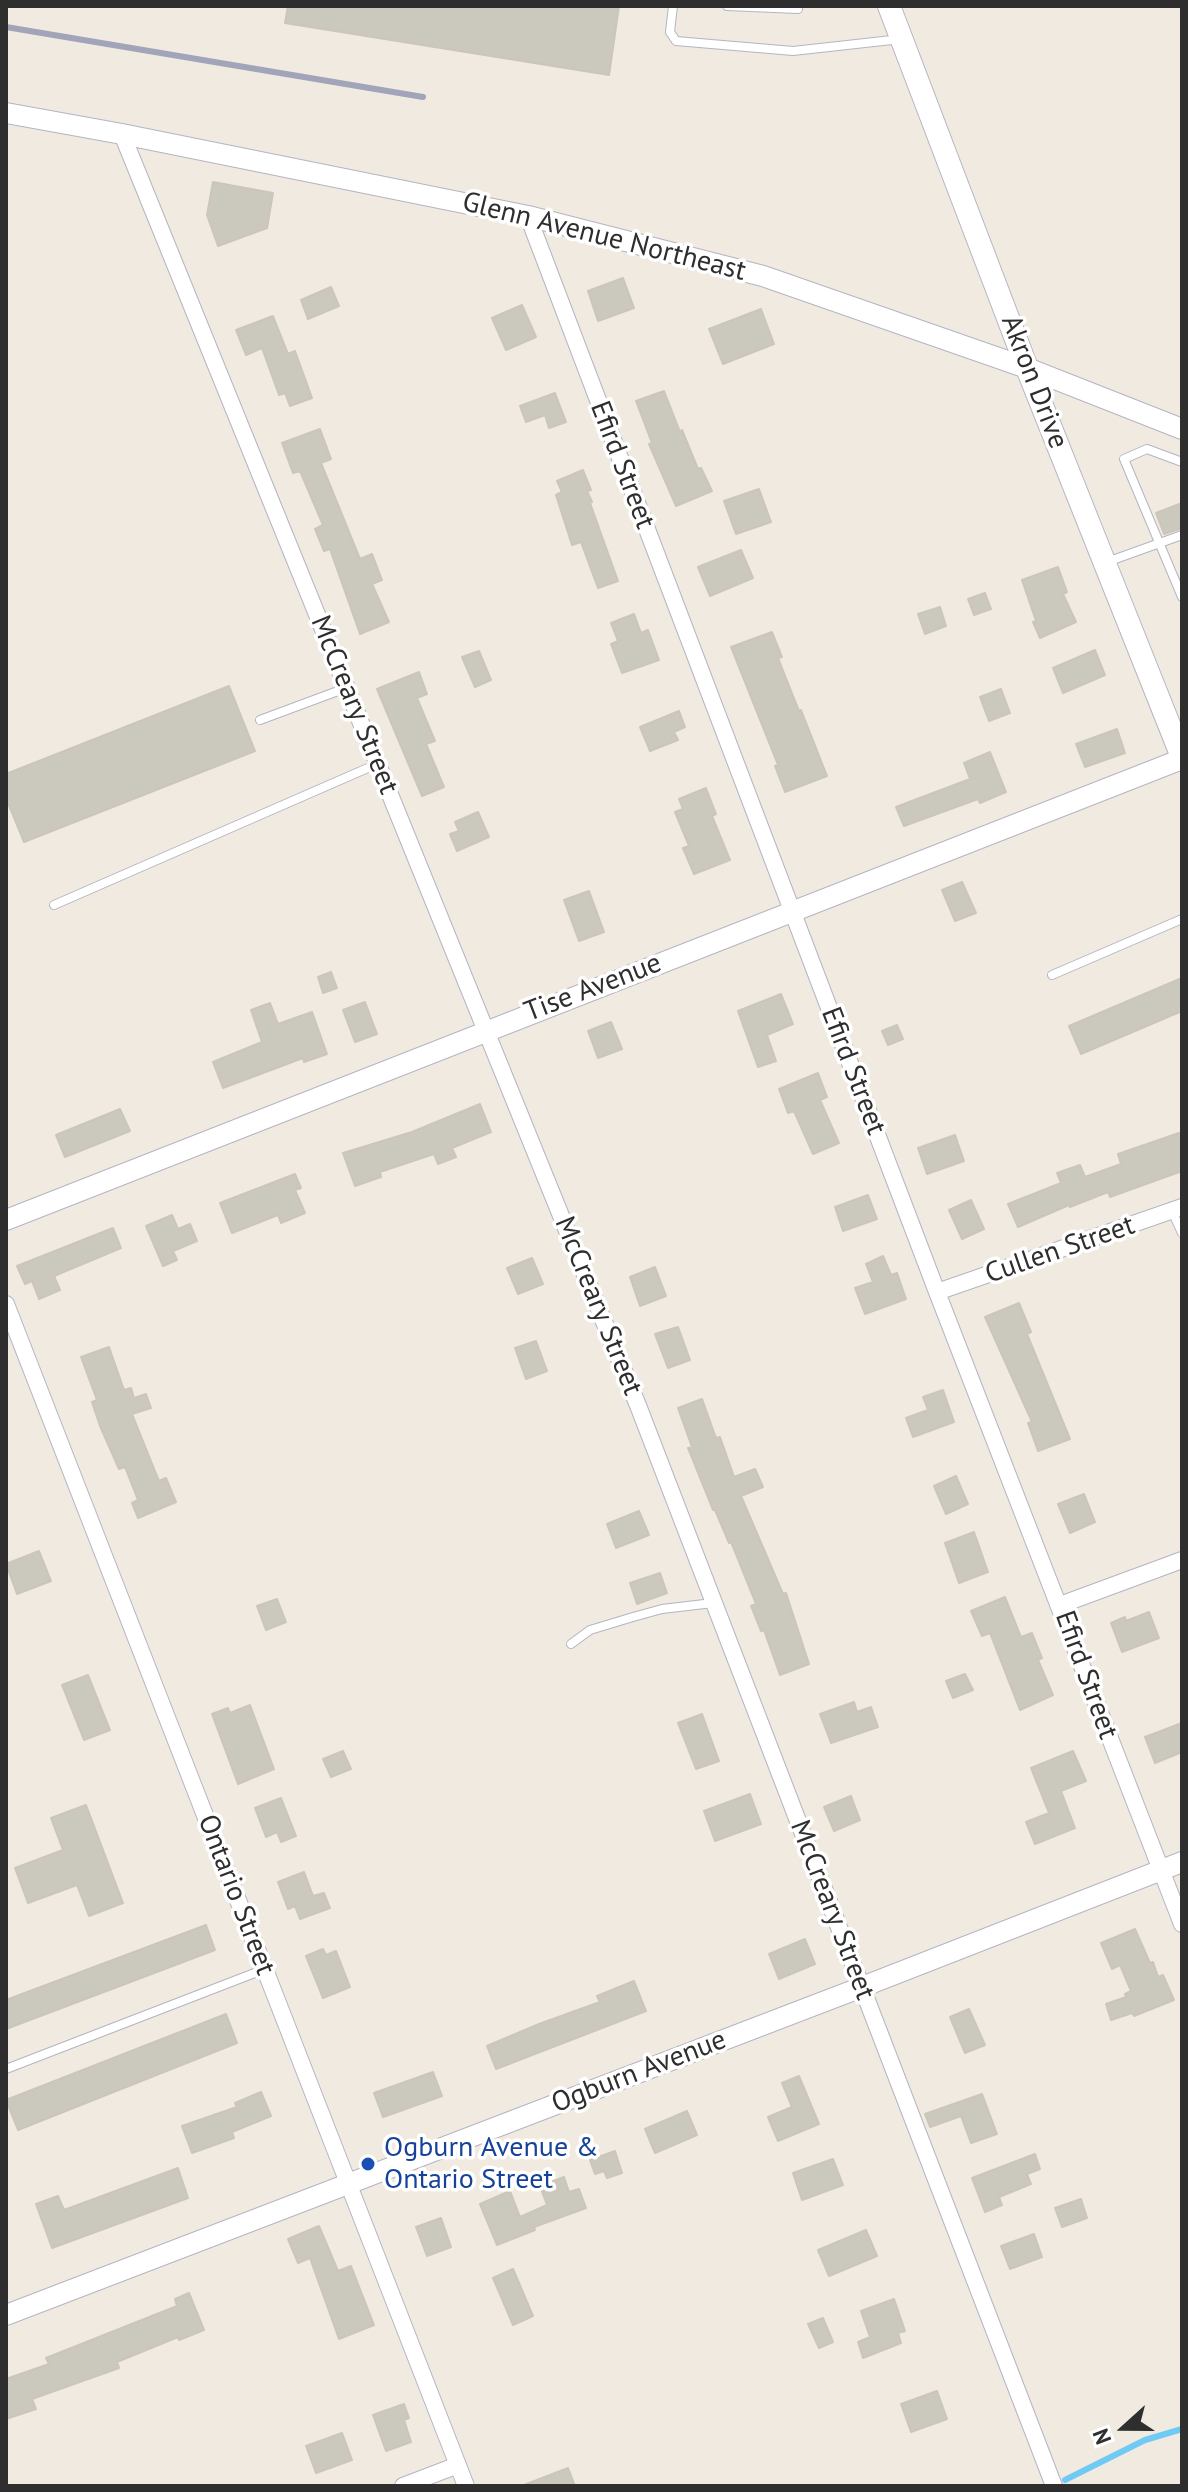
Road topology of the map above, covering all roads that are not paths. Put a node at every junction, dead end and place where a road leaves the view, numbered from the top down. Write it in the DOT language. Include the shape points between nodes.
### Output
graph roads {
  1 [pos="673,6"];
  2 [pos="727,6"];
  3 [pos="889,6"];
  4 [pos="798,9"];
  5 [pos="902,39"];
  6 [pos="6,113"];
  7 [pos="122,134"];
  8 [pos="528,216"];
  9 [pos="1027,368"];
  10 [pos="1182,429"];
  11 [pos="1182,462"];
  12 [pos="1182,535"];
  13 [pos="1160,543"];
  14 [pos="1105,563"];
  15 [pos="1182,597"];
  16 [pos="347,687"];
  17 [pos="260,720"];
  18 [pos="1182,758"];
  19 [pos="378,764"];
  20 [pos="54,905"];
  21 [pos="791,911"];
  22 [pos="1182,919"];
  23 [pos="1052,975"];
  24 [pos="486,1030"];
  25 [pos="1177,1209"];
  26 [pos="6,1220"];
  27 [pos="1182,1233"];
  28 [pos="937,1292"];
  29 [pos="6,1304"];
  30 [pos="1182,1560"];
  31 [pos="714,1603"];
  32 [pos="1060,1605"];
  33 [pos="571,1644"];
  34 [pos="1182,1862"];
  35 [pos="1161,1870"];
  36 [pos="1182,1924"];
  37 [pos="265,1969"];
  38 [pos="862,1987"];
  39 [pos="6,2069"];
  40 [pos="347,2184"];
  41 [pos="6,2315"];
  42 [pos="458,2465"];
  43 [pos="403,2486"];
  44 [pos="466,2486"];
  45 [pos="1054,2486"];
  1 -- 5 [label="lane" via="670,32 676,41 793,51"];
  2 -- 4 [label="lane"];
  3 -- 5 [label="main road, Akron Drive"];
  5 -- 9 [label="main road, Akron Drive"];
  6 -- 7 [label="street, Glenn Avenue Northeast"];
  7 -- 8 [label="street, Glenn Avenue Northeast"];
  7 -- 16 [label="street, McCreary Street"];
  8 -- 9 [label="street, Glenn Avenue Northeast" via="763,276"];
  8 -- 21 [label="street, Efird Street"];
  9 -- 10 [label="street, Glenn Avenue Northeast"];
  9 -- 14 [label="main road, Akron Drive"];
  11 -- 13 [label="lane" via="1147,449 1124,459"];
  12 -- 13 [label="lane"];
  13 -- 14 [label="lane"];
  13 -- 15 [label="lane"];
  14 -- 18 [label="main road, Akron Drive"];
  16 -- 17 [label="lane"];
  16 -- 19 [label="street, McCreary Street"];
  18 -- 21 [label="street, Tise Avenue"];
  19 -- 20 [label="lane"];
  19 -- 24 [label="street, McCreary Street"];
  21 -- 24 [label="street, Tise Avenue"];
  21 -- 28 [label="street, Efird Street"];
  22 -- 23 [label="lane"];
  24 -- 26 [label="street, Tise Avenue"];
  24 -- 31 [label="street, McCreary Street"];
  25 -- 27 [label="lane"];
  25 -- 28 [label="street, Cullen Street"];
  28 -- 32 [label="street, Efird Street"];
  29 -- 37 [label="street, Ontario Street"];
  30 -- 32 [label="street"];
  31 -- 33 [label="lane" via="633,1617 590,1630"];
  31 -- 38 [label="street, McCreary Street"];
  32 -- 35 [label="street, Efird Street"];
  34 -- 35 [label="street, Ogburn Avenue"];
  35 -- 36 [label="street, Efird Street"];
  35 -- 38 [label="street, Ogburn Avenue"];
  37 -- 39 [label="lane"];
  37 -- 40 [label="street, Ontario Street"];
  38 -- 40 [label="street, Ogburn Avenue"];
  38 -- 45 [label="street, McCreary Street"];
  40 -- 41 [label="street, Ogburn Avenue"];
  40 -- 42 [label="street, Ontario Street"];
  42 -- 43 [label="street"];
  42 -- 44 [label="street, Ontario Street"];
}
